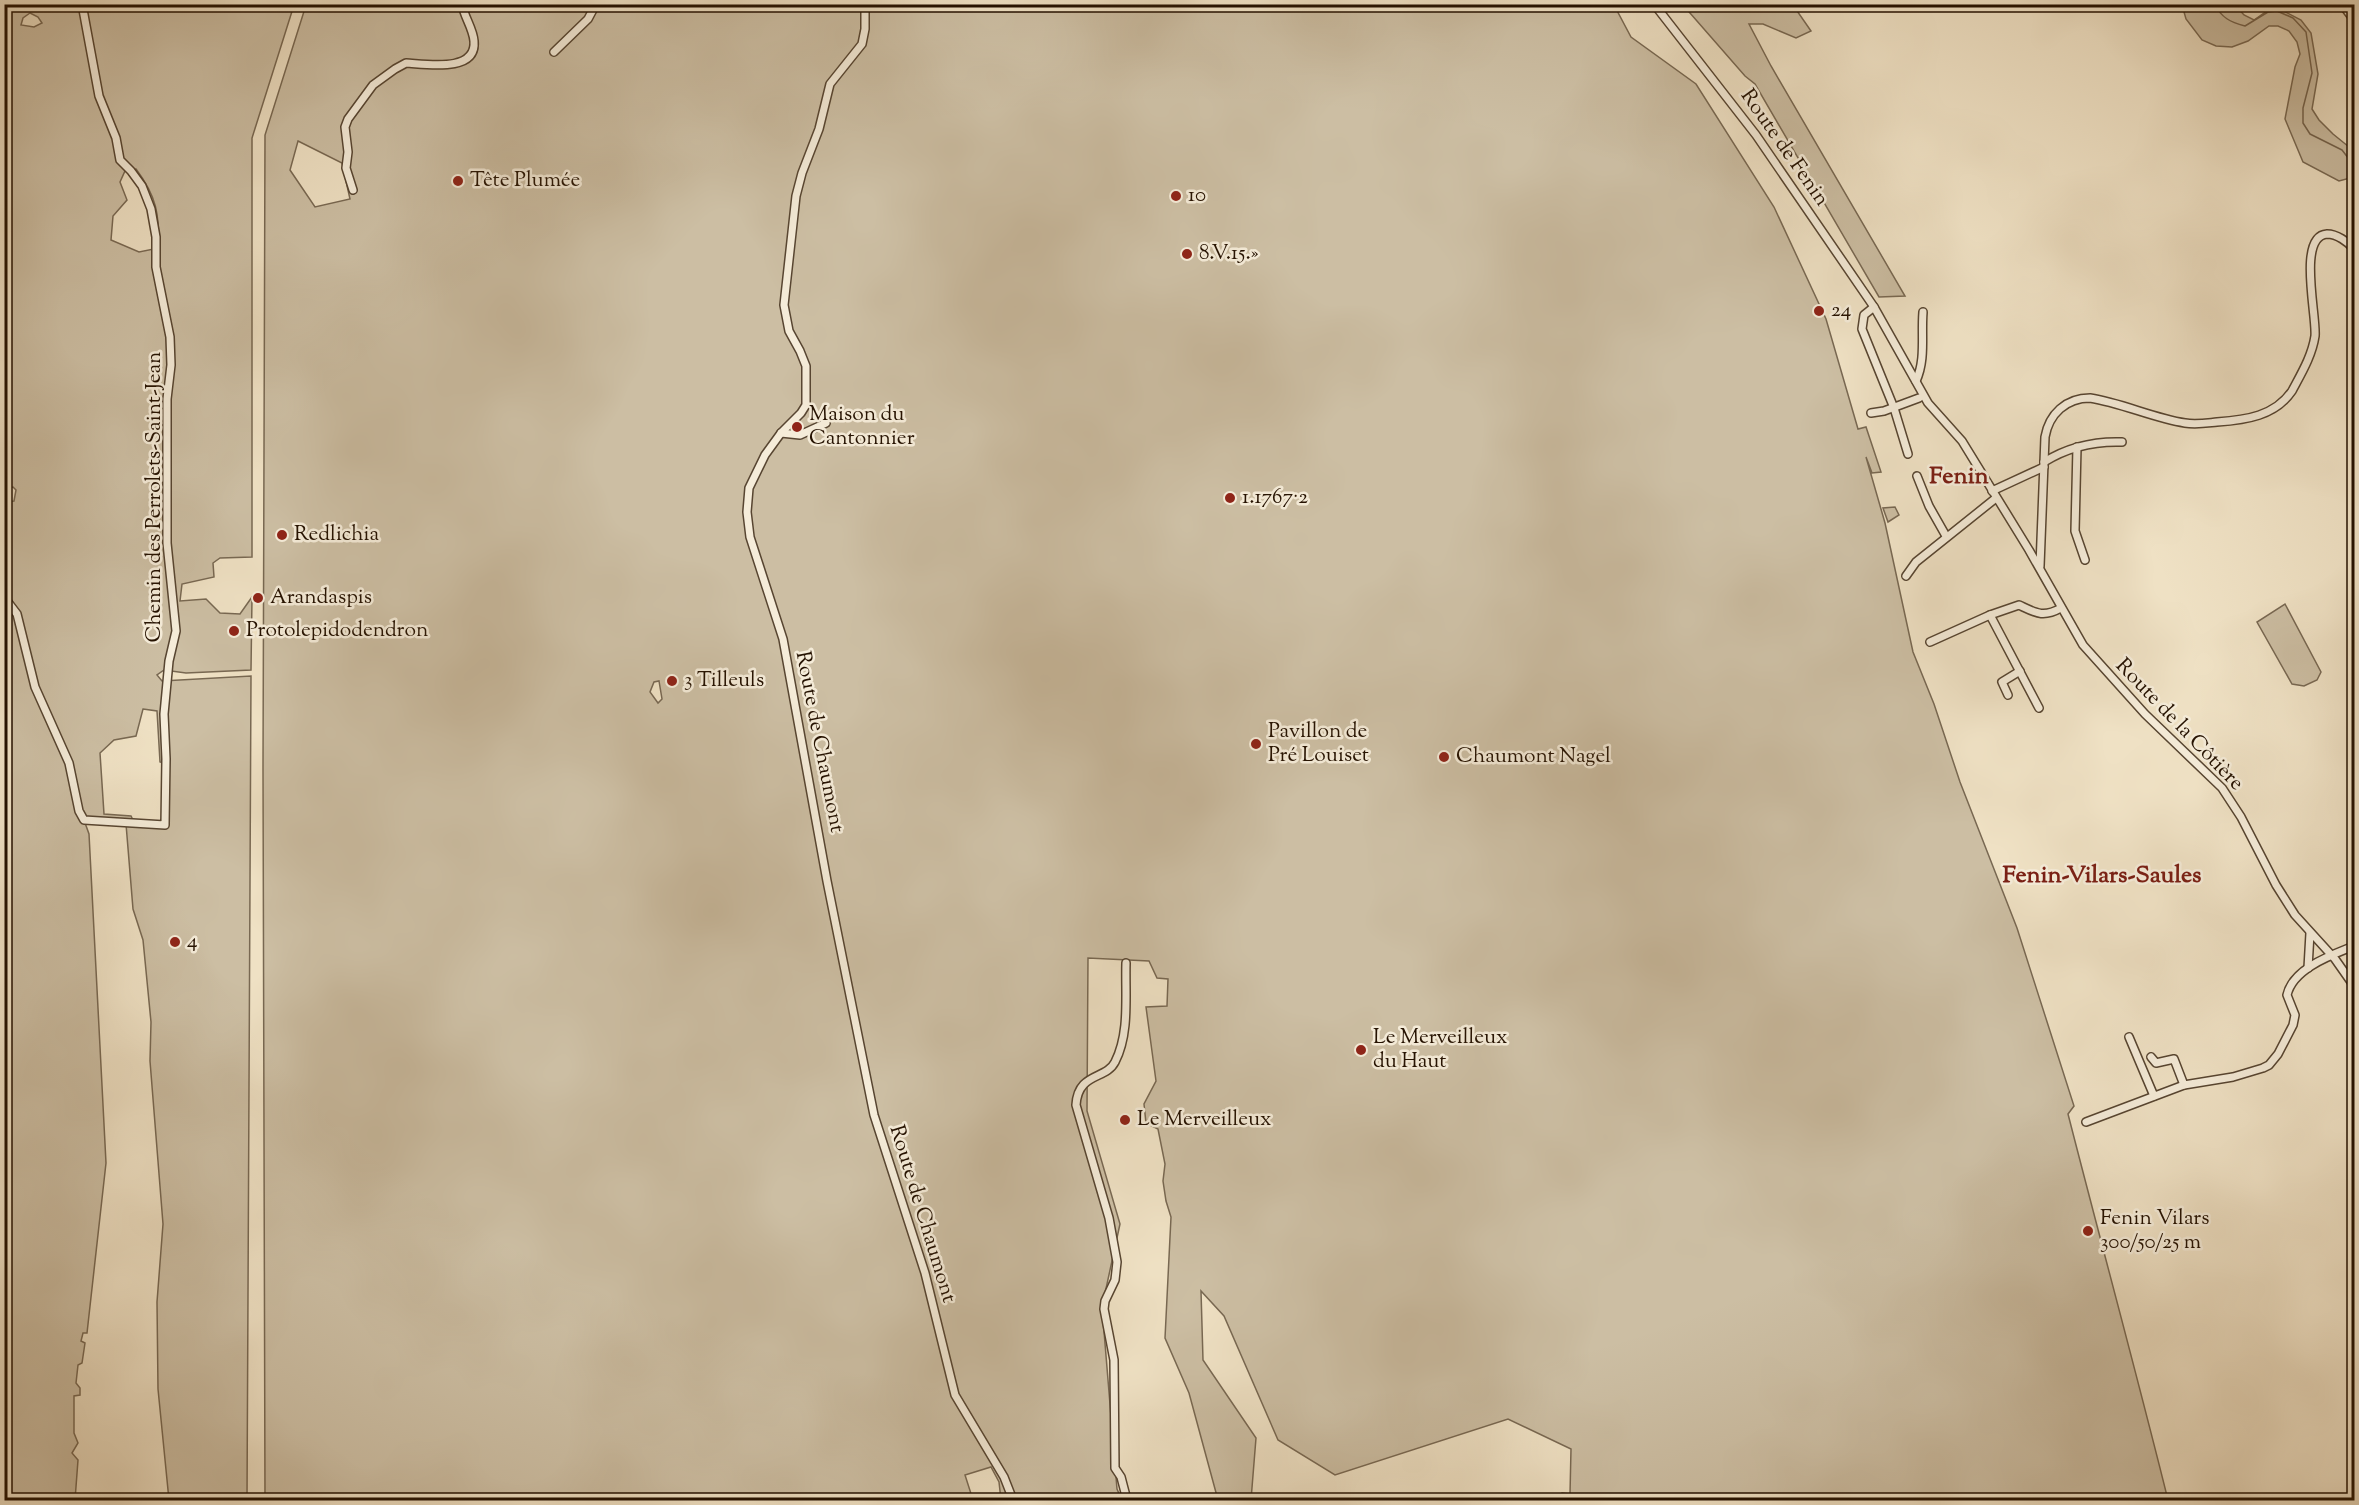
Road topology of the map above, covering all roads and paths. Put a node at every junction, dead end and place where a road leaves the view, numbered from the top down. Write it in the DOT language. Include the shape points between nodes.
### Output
graph roads {
  1 [pos="82,4"];
  2 [pos="462,4"];
  3 [pos="596,4"];
  4 [pos="865,4"];
  5 [pos="1654,4"];
  6 [pos="2342,4"];
  7 [pos="2355,20"];
  8 [pos="554,52"];
  9 [pos="352,190"];
  10 [pos="2355,249"];
  11 [pos="1874,307"];
  12 [pos="1923,312"];
  13 [pos="1912,372"];
  14 [pos="1916,381"];
  15 [pos="1919,398"];
  16 [pos="1894,408"];
  17 [pos="1871,412"];
  18 [pos="1940,417"];
  19 [pos="826,423"];
  20 [pos="782,433"];
  21 [pos="2122,442"];
  22 [pos="2077,447"];
  23 [pos="1908,454"];
  24 [pos="2044,465"];
  25 [pos="1917,476"];
  26 [pos="1994,494"];
  27 [pos="1946,536"];
  28 [pos="2040,548"];
  29 [pos="2029,550"];
  30 [pos="2085,560"];
  31 [pos="2040,568"];
  32 [pos="1906,576"];
  33 [pos="4,597"];
  34 [pos="2061,608"];
  35 [pos="1990,615"];
  36 [pos="1930,642"];
  37 [pos="2020,671"];
  38 [pos="2008,695"];
  39 [pos="2039,708"];
  40 [pos="2310,933"];
  41 [pos="2355,946"];
  42 [pos="2331,954"];
  43 [pos="1126,963"];
  44 [pos="2308,968"];
  45 [pos="2355,986"];
  46 [pos="2129,1037"];
  47 [pos="2151,1057"];
  48 [pos="2184,1085"];
  49 [pos="2154,1096"];
  50 [pos="2086,1122"];
  51 [pos="1013,1500"];
  52 [pos="1127,1500"];
  1 -- 33 [label="street, Chemin des Perrolets-Saint-Jean" via="99,96 116,138 120,160 142,186 151,209 156,267 170,337 167,543 176,631 164,714 165,825 83,818 69,763 35,687 17,614"];
  2 -- 9 [label="street" via="474,39 470,57 443,64 406,63 386,74 350,116 345,127 346,168"];
  3 -- 8 [label="street" via="588,19"];
  4 -- 20 [label="street, Route de Chaumont" via="862,44 834,76 827,92 796,196 784,306 789,331 806,366 807,398 801,413"];
  5 -- 11 [label="street, Route de Fenin" via="1756,135"];
  6 -- 7 [label="street"];
  10 -- 24 [label="street" via="2343,239 2327,234 2313,243 2313,345 2292,391 2279,405 2252,418 2193,424 2107,401 2078,399 2052,417"];
  11 -- 13 [label="street, Route de Fenin"];
  11 -- 16 [label="street" via="1864,315 1862,329"];
  12 -- 14 [label="street" via="1924,348"];
  13 -- 14 [label="street"];
  13 -- 15 [label="street"];
  14 -- 18 [label="street"];
  15 -- 16 [label="street"];
  15 -- 18 [label="street"];
  16 -- 17 [label="street"];
  16 -- 23 [label="street"];
  18 -- 26 [label="street, Route de la Côtière" via="1959,437"];
  19 -- 20 [label="street" via="800,435"];
  20 -- 51 [label="street, Route de Chaumont" via="765,455 749,488 750,537 783,639 874,1115 925,1273 955,1395 1005,1477"];
  21 -- 22 [label="street" via="2102,441"];
  22 -- 24 [label="street" via="2056,454"];
  22 -- 30 [label="street" via="2075,531"];
  24 -- 26 [label="street"];
  24 -- 28 [label="street"];
  25 -- 27 [label="street"];
  26 -- 27 [label="street"];
  26 -- 29 [label="street, Route de la Côtière"];
  27 -- 32 [label="street"];
  28 -- 29 [label="street"];
  28 -- 31 [label="street"];
  29 -- 31 [label="street, Route de la Côtière"];
  31 -- 34 [label="street, Route de la Côtière"];
  34 -- 35 [label="street" via="2049,614 2019,605"];
  34 -- 40 [label="street, Route de la Côtière" via="2099,665 2222,788 2276,885"];
  35 -- 36 [label="street"];
  35 -- 37 [label="street"];
  37 -- 38 [label="street" via="2002,682"];
  37 -- 39 [label="street"];
  40 -- 42 [label="street, Route de la Côtière"];
  40 -- 44 [label="street"];
  41 -- 42 [label="street"];
  42 -- 44 [label="street"];
  42 -- 45 [label="street, Route de la Côtière"];
  43 -- 52 [label="street" via="1120,1050 1112,1066 1083,1086 1076,1105 1109,1218 1117,1262 1104,1309 1114,1360 1115,1468"];
  44 -- 48 [label="street" via="2288,989 2288,1001 2295,1015 2274,1060 2243,1074"];
  46 -- 49 [label="street"];
  47 -- 48 [label="street" via="2156,1063 2174,1059"];
  48 -- 49 [label="street"];
  49 -- 50 [label="street"];
}
